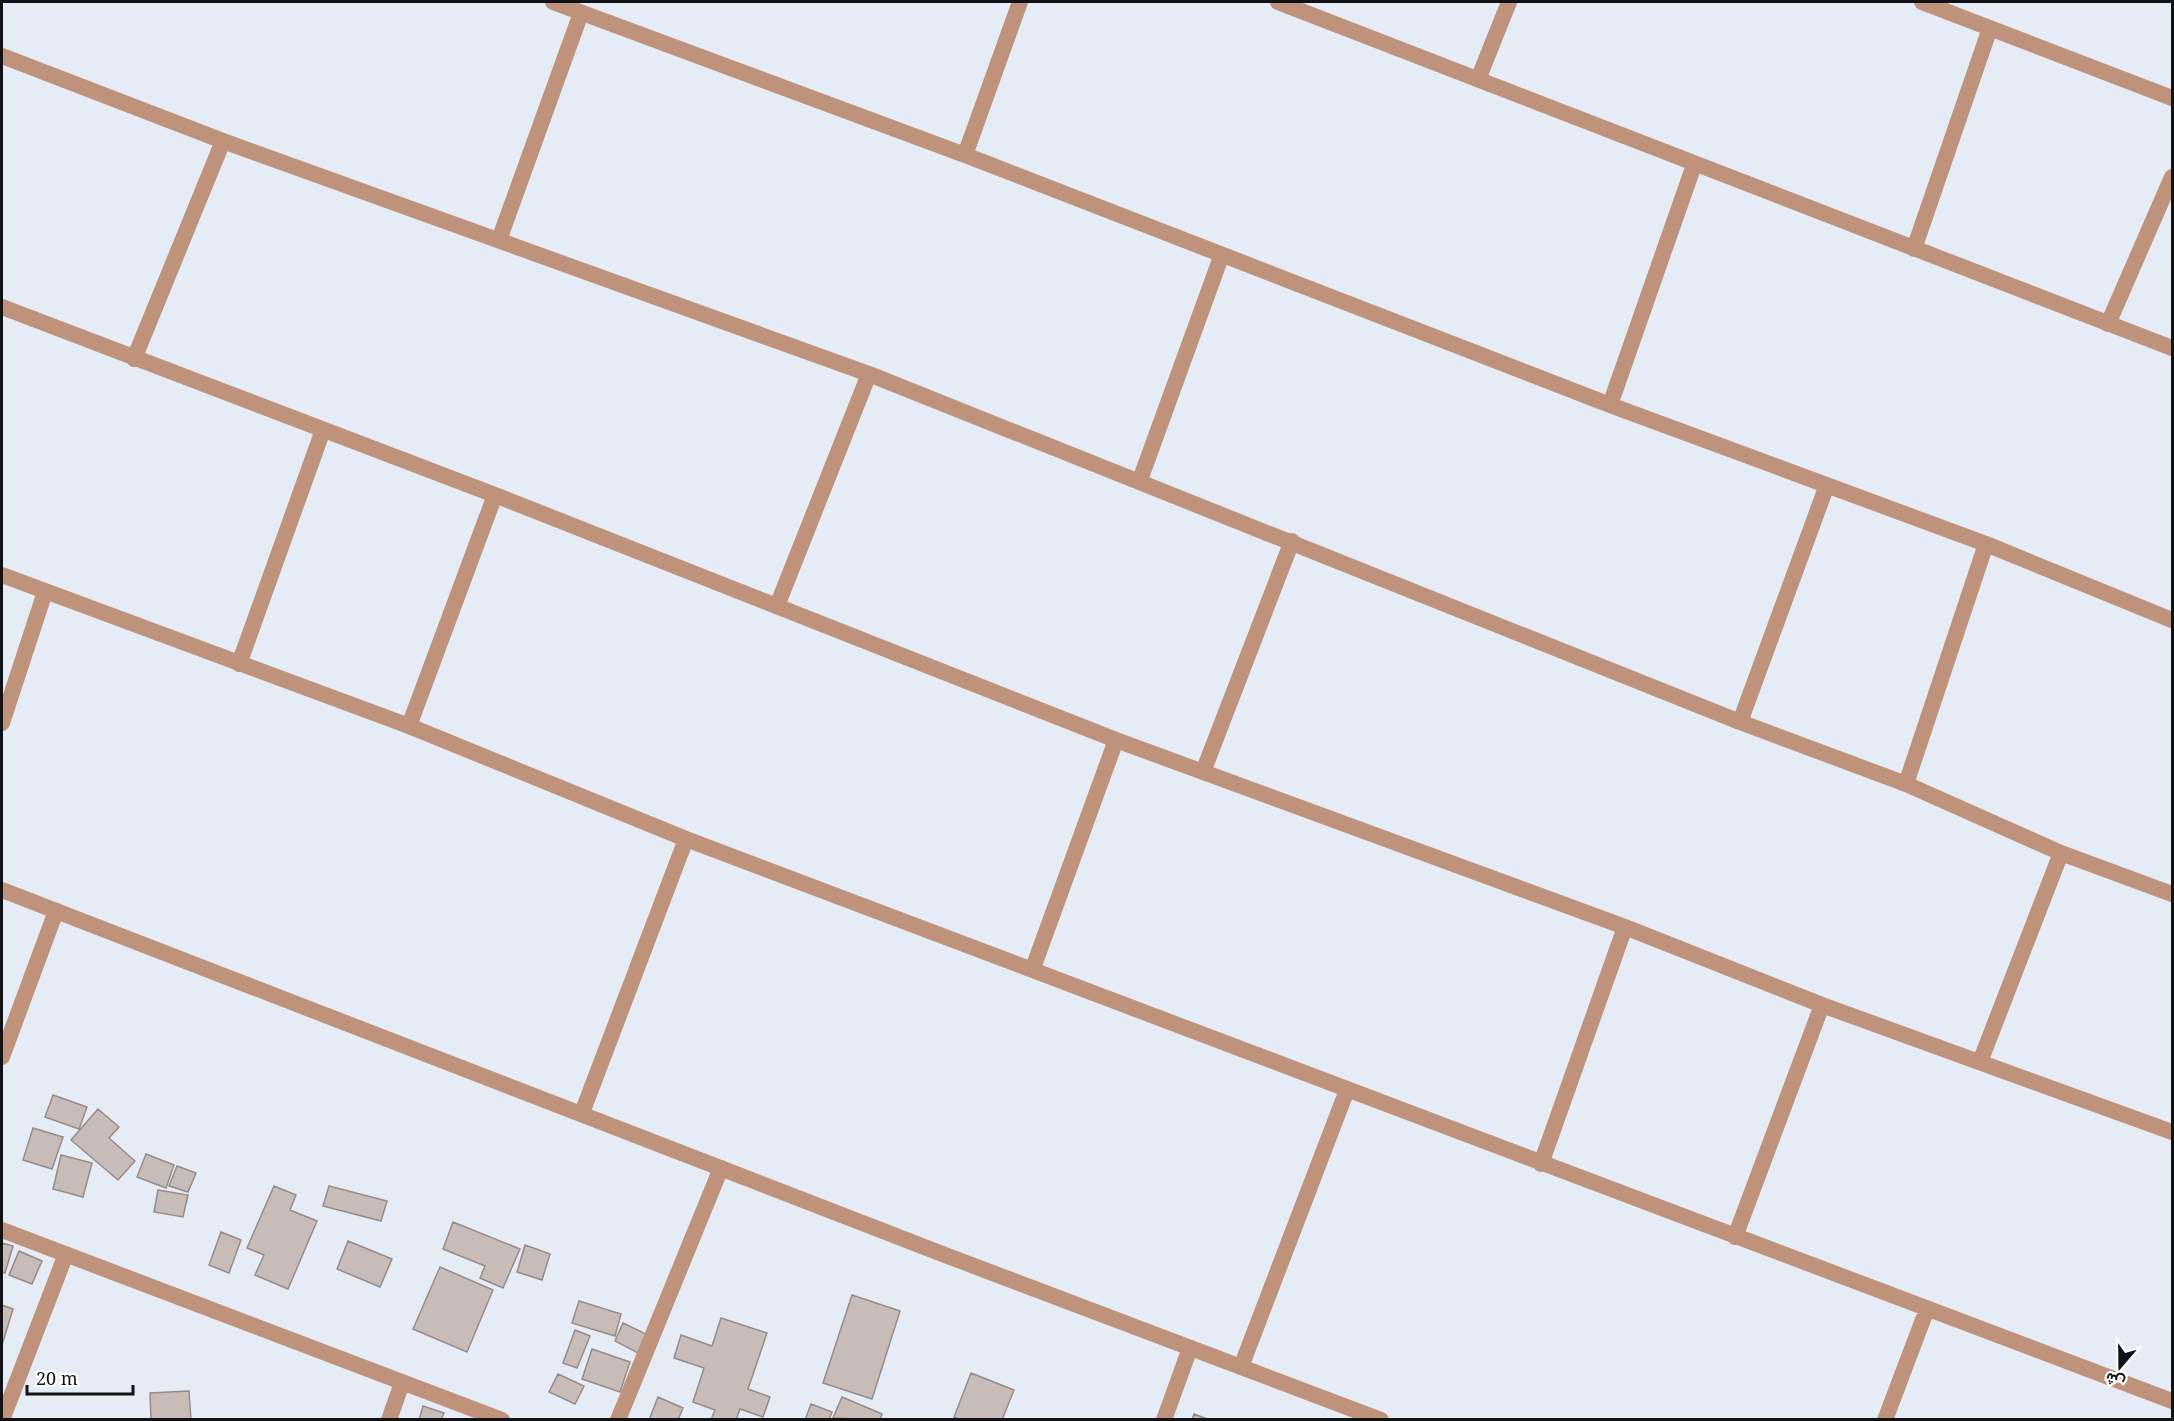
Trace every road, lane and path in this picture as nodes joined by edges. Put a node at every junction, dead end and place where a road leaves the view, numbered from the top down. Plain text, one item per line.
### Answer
1 (554, 2) edge
2 (1020, 2) edge
3 (1278, 2) edge
4 (1509, 2) edge
5 (1922, 2) edge
6 (1303, 6) edge
7 (581, 13) junction
8 (1990, 28) junction
9 (2, 56) edge
10 (1479, 77) junction
11 (2172, 98) edge
12 (222, 141) junction
13 (965, 155) junction
14 (1694, 165) junction
15 (2172, 177) edge
16 (499, 240) junction
17 (1914, 249) junction
18 (1221, 256) junction
19 (2, 307) edge
20 (2108, 324) junction
21 (2172, 348) edge
22 (135, 359) junction
23 (869, 374) junction
24 (1610, 405) junction
25 (323, 430) junction
26 (1140, 480) junction
27 (1827, 485) junction
28 (495, 495) junction
29 (1292, 541) junction
30 (1986, 544) junction
31 (2, 575) edge
32 (45, 592) junction
33 (777, 606) junction
34 (2172, 620) edge
35 (239, 664) junction
36 (1740, 722) junction
37 (2, 723) edge
38 (409, 726) junction
39 (1116, 740) junction
40 (1203, 772) junction
41 (1906, 784) junction
42 (686, 839) junction
43 (2061, 853) junction
44 (2, 890) edge
45 (2172, 894) edge
46 (56, 911) junction
47 (1625, 927) junction
48 (1033, 968) junction
49 (1822, 1005) junction
50 (2, 1057) edge
51 (1980, 1062) junction
52 (1347, 1090) junction
53 (582, 1113) junction
54 (2172, 1131) edge
55 (1541, 1164) junction
56 (721, 1168) junction
57 (2, 1230) edge
58 (1735, 1238) junction
59 (66, 1254) junction
60 (1927, 1309) junction
61 (1191, 1348) junction
62 (1241, 1367) junction
63 (402, 1383) junction
64 (2172, 1401) edge
65 (2, 1419) edge
66 (389, 1419) edge
67 (502, 1419) edge
68 (618, 1419) edge
69 (1164, 1419) edge
70 (1381, 1419) edge
71 (1885, 1419) edge

1 - 7 street
2 - 13 street
3 - 6 street
4 - 10 street
5 - 8 street
6 - 10 street
7 - 13 street
7 - 16 street
8 - 11 street
8 - 17 street
9 - 12 street
10 - 14 street
12 - 16 street
12 - 22 street
13 - 18 street
14 - 17 street
14 - 24 street
15 - 20 street
16 - 23 street
17 - 20 street
18 - 24 street
18 - 26 street
19 - 22 street
20 - 21 street
22 - 25 street
23 - 26 street
23 - 33 street
24 - 27 street
25 - 28 street
25 - 35 street
26 - 29 street
27 - 30 street
27 - 36 street
28 - 33 street
28 - 38 street
29 - 36 street
29 - 40 street
30 - 34 street
30 - 41 street
31 - 32 street
32 - 35 street
32 - 37 street
33 - 39 street
35 - 38 street
36 - 41 street
38 - 42 street
39 - 40 street
39 - 48 street
40 - 47 street
41 - 43 street
42 - 48 street
42 - 53 street
43 - 45 street
43 - 51 street
44 - 46 street
46 - 50 street
46 - 53 street
47 - 49 street
47 - 55 street
48 - 52 street
49 - 51 street
49 - 58 street
51 - 54 street
52 - 55 street
52 - 62 street
53 - 56 street
55 - 58 street
56 - 61 street
56 - 68 street
57 - 59 street
58 - 60 street
59 - 63 street
59 - 65 street
60 - 64 street
60 - 71 street
61 - 62 street
61 - 69 street
62 - 70 street
63 - 66 street
63 - 67 street

